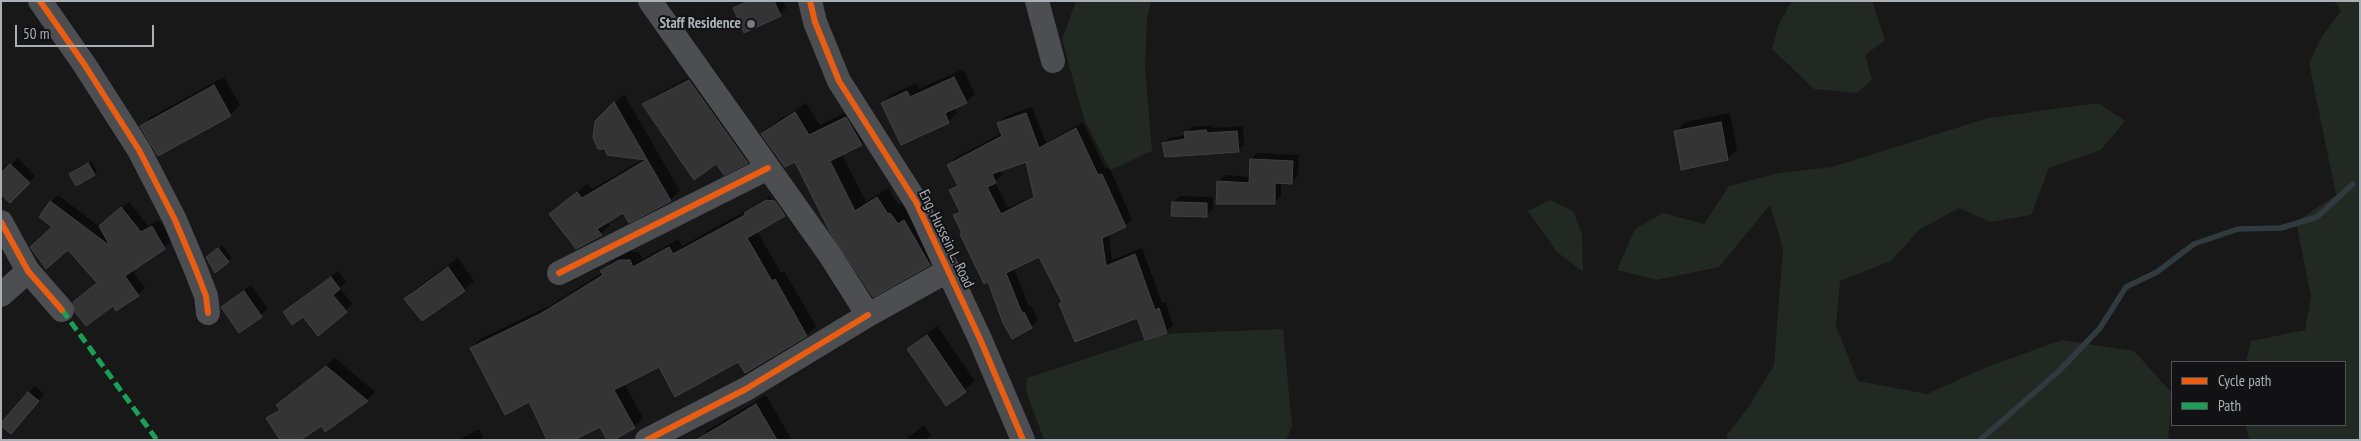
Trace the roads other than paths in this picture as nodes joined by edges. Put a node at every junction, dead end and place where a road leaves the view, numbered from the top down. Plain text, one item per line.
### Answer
1 (40, 1) edge
2 (650, 1) edge
3 (810, 1) edge
4 (1037, 1) edge
5 (1053, 61) dead end
6 (768, 168) junction
7 (1, 222) edge
8 (949, 270) junction
9 (28, 271) junction
10 (559, 273) dead end
11 (1, 295) edge
12 (62, 310) dead end
13 (208, 313) dead end
14 (868, 315) junction
15 (647, 440) edge
16 (1023, 440) edge

1 - 13 street
2 - 6 street
3 - 8 street, Eng. Hussein L. Road
4 - 5 street
6 - 10 street
6 - 14 street
7 - 9 street
8 - 14 street
8 - 16 street, Eng. Hussein L. Road
9 - 11 street
9 - 12 street
14 - 15 street

